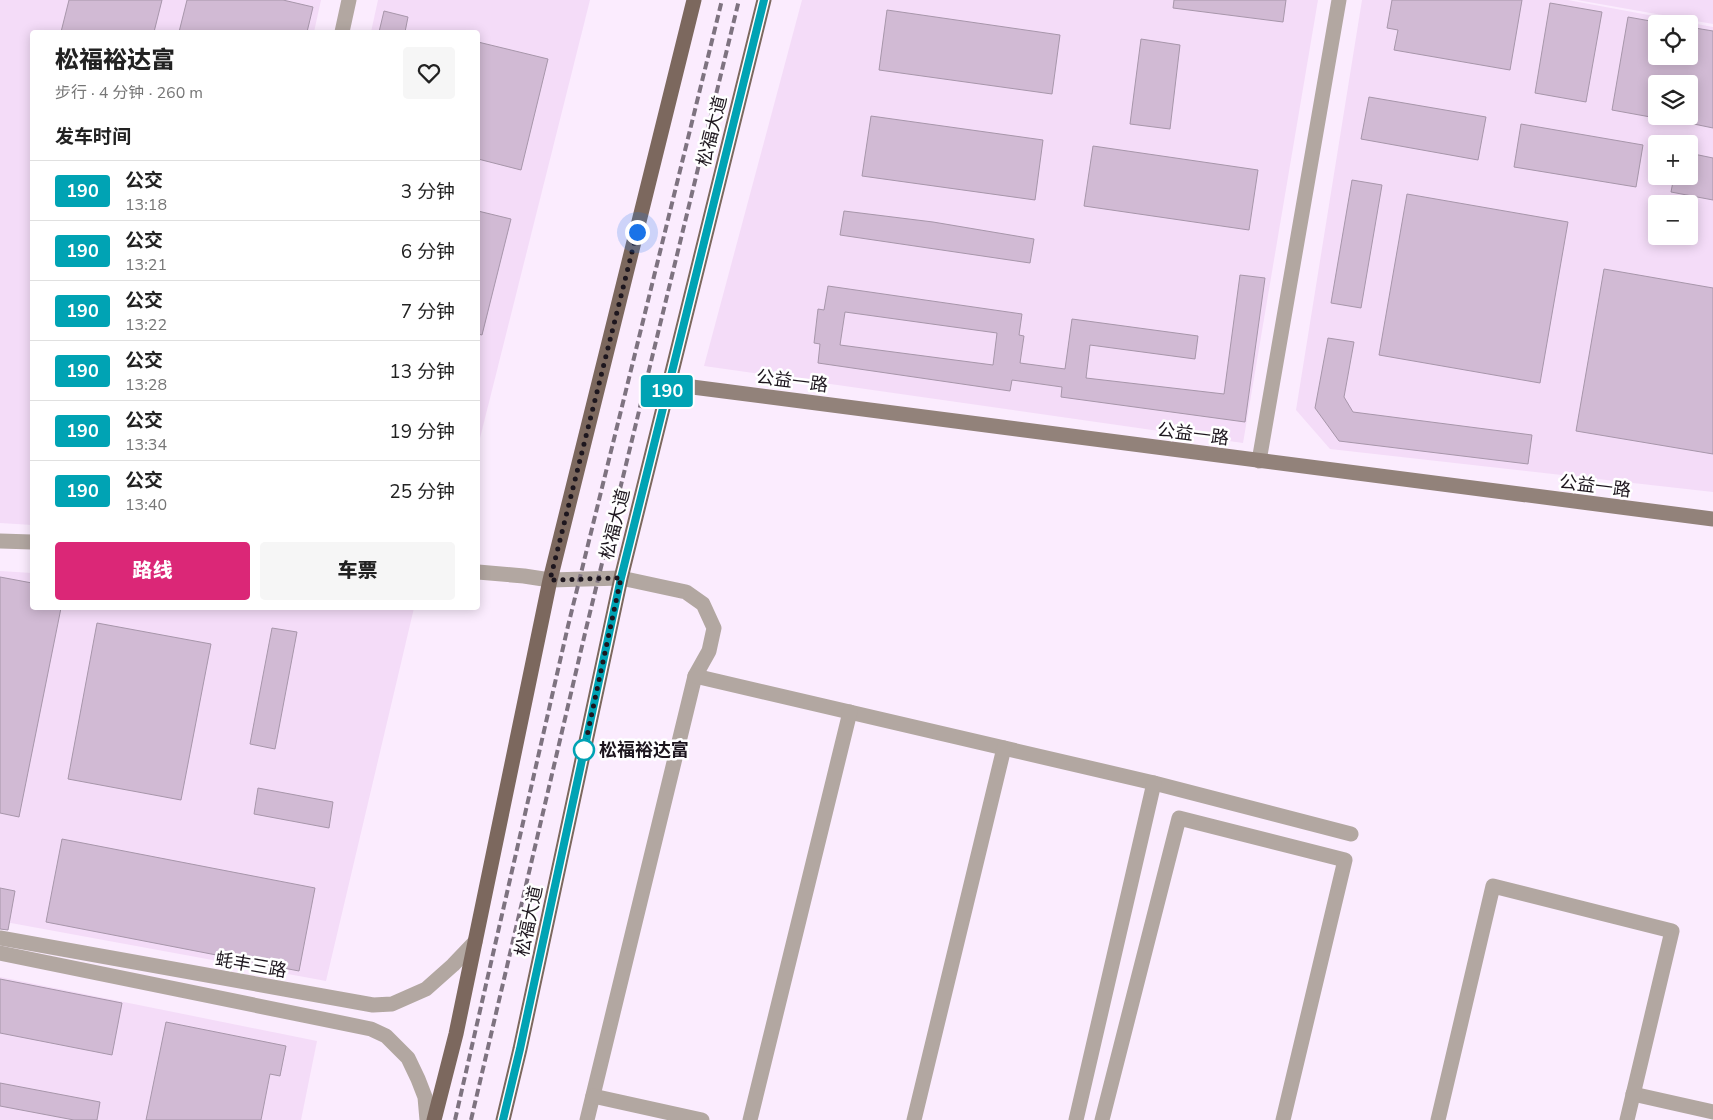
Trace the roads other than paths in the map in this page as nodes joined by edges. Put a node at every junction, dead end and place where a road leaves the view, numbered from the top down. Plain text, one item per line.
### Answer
1 (349, 0) edge
2 (694, 0) edge
3 (764, 0) edge
4 (1339, 0) edge
5 (342, 30) edge
6 (669, 384) junction
7 (1259, 461) junction
8 (1713, 519) edge
9 (0, 540) edge
10 (30, 542) edge
11 (480, 572) edge
12 (621, 578) junction
13 (550, 580) junction
14 (695, 676) junction
15 (850, 712) junction
16 (1004, 748) junction
17 (1154, 783) junction
18 (1351, 834) dead end
19 (0, 938) edge
20 (475, 942) junction
21 (0, 953) edge
22 (1633, 1094) junction
23 (593, 1096) junction
24 (1713, 1112) edge
25 (427, 1120) edge
26 (434, 1120) edge
27 (503, 1120) edge
28 (587, 1120) edge
29 (702, 1120) edge
30 (750, 1120) edge
31 (914, 1120) edge
32 (1076, 1120) edge
33 (1102, 1120) edge
34 (1283, 1120) edge
35 (1438, 1120) edge
36 (1627, 1120) edge

1 - 5 street
2 - 13 main road
3 - 6 main road, 松福大道
4 - 7 street
6 - 7 street, 公益一路
6 - 12 main road, 松福大道
7 - 8 street, 公益一路
9 - 10 street
11 - 13 street
12 - 13 street
12 - 14 street
12 - 27 main road, 松福大道
13 - 20 main road
14 - 15 street
14 - 23 street
15 - 16 street
15 - 30 street
16 - 17 street
16 - 31 street
17 - 18 street
17 - 32 street
19 - 20 street, 蚝丰三路
20 - 26 main road
21 - 25 street
22 - 24 street
22 - 35 street
22 - 36 street
23 - 28 street
23 - 29 street
33 - 34 street

